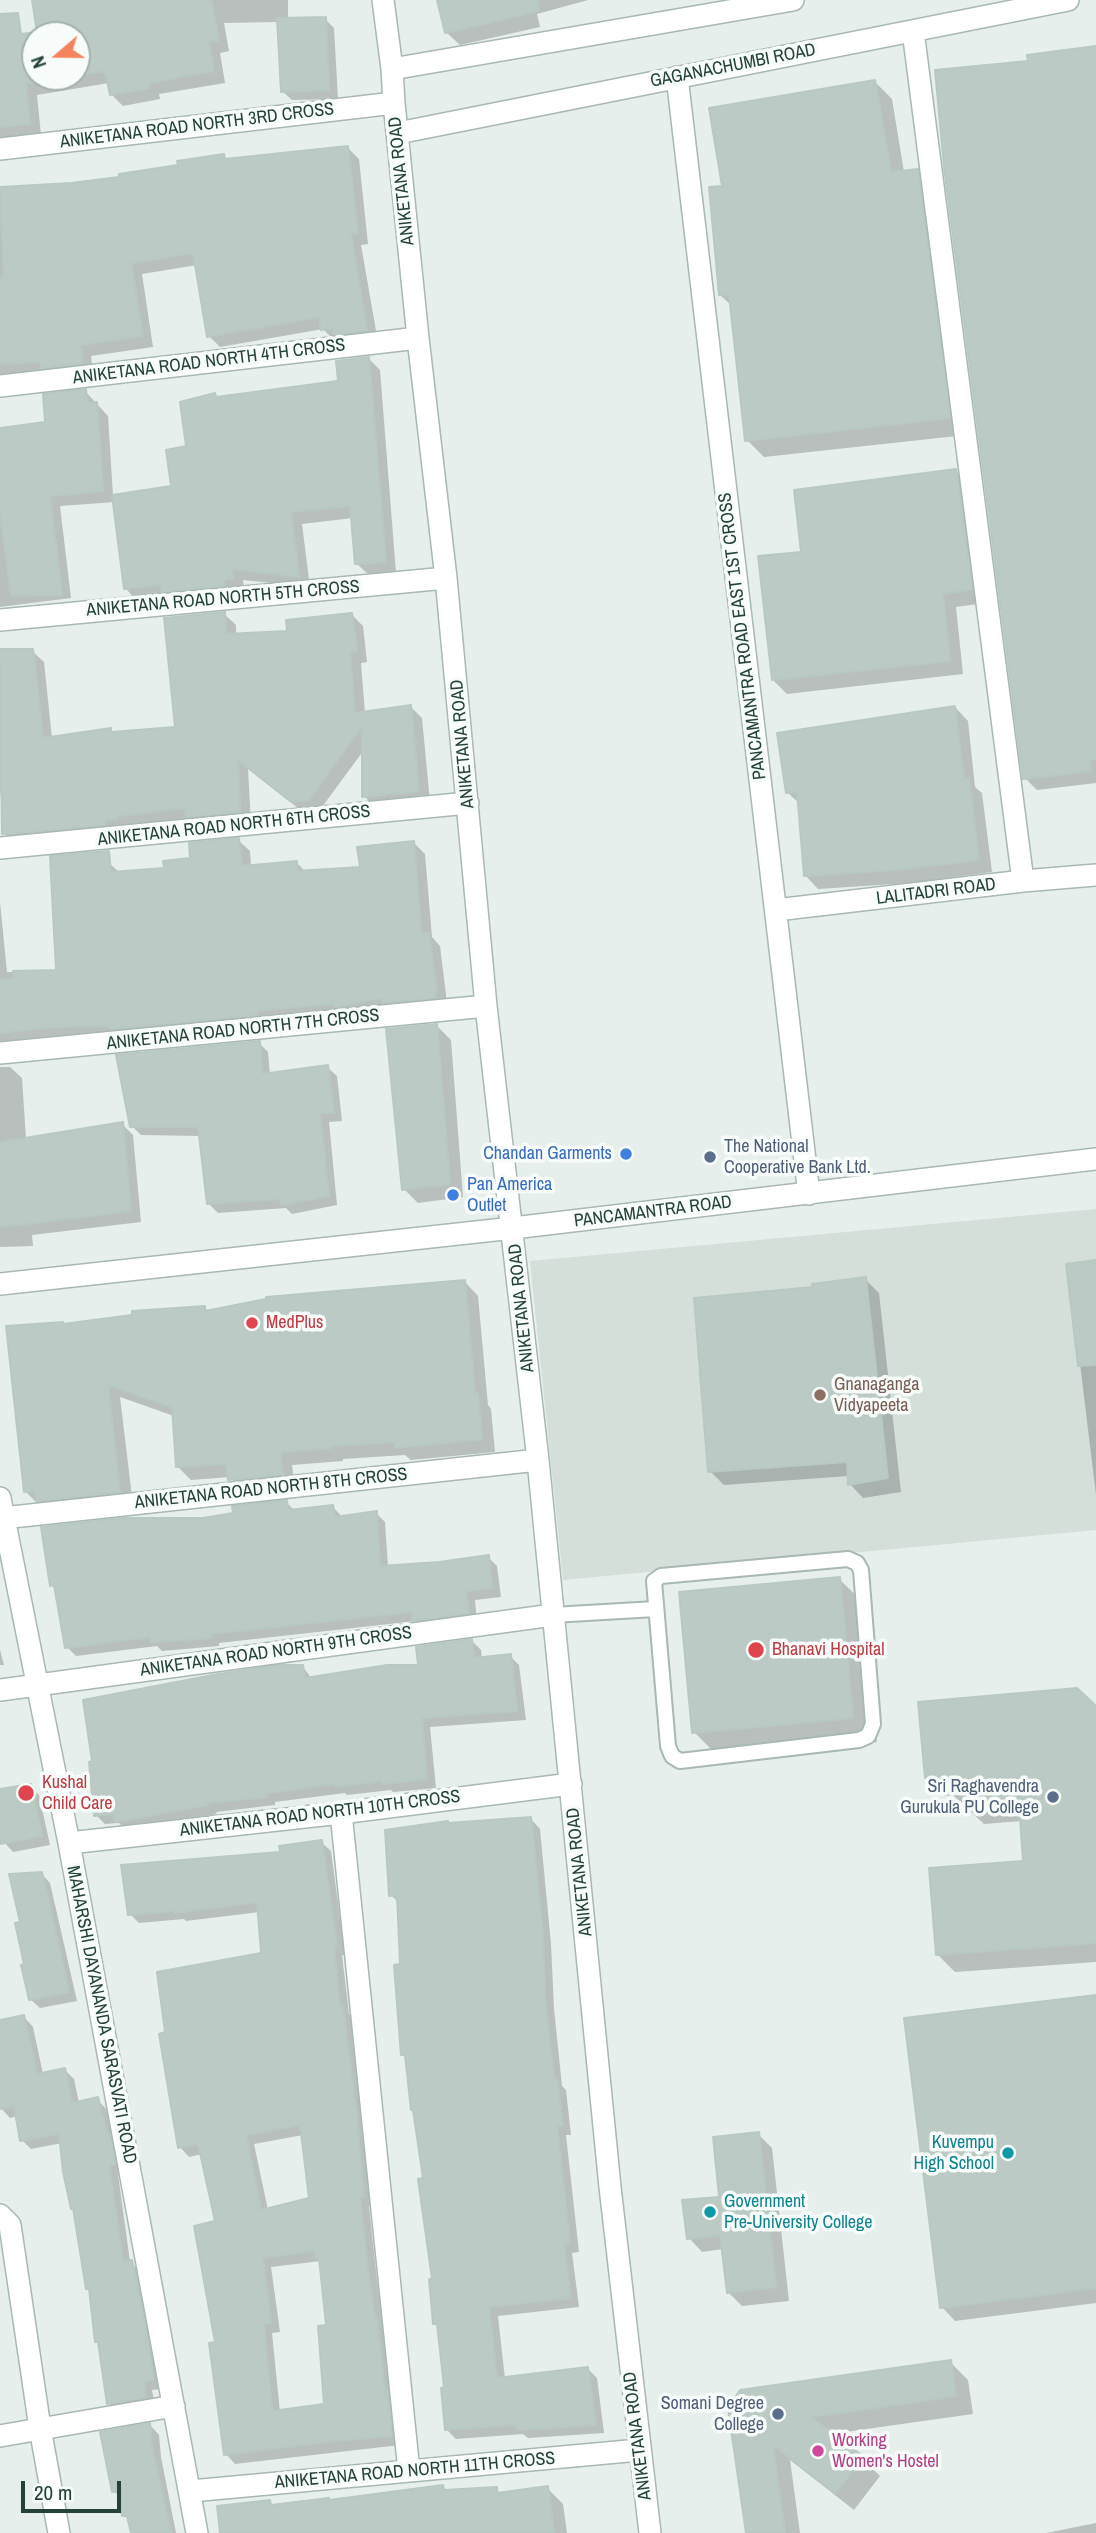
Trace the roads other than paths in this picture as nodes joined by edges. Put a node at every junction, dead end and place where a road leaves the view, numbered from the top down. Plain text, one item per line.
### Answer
1 (383, 0) edge
2 (793, 0) edge
3 (1068, 0) edge
4 (913, 31) junction
5 (392, 69) junction
6 (677, 78) junction
7 (394, 103) junction
8 (398, 132) junction
9 (0, 149) edge
10 (418, 338) junction
11 (0, 386) edge
12 (446, 578) junction
13 (0, 620) edge
14 (468, 803) junction
15 (0, 848) edge
16 (1096, 875) edge
17 (1023, 881) junction
18 (776, 910) junction
19 (486, 1006) junction
20 (0, 1053) edge
21 (1096, 1159) edge
22 (808, 1194) junction
23 (513, 1228) junction
24 (0, 1284) edge
25 (538, 1460) junction
26 (2, 1508) edge
27 (654, 1609) junction
28 (553, 1615) junction
29 (36, 1684) junction
30 (0, 1690) edge
31 (571, 1784) junction
32 (341, 1813) junction
33 (69, 1843) junction
34 (0, 2215) edge
35 (174, 2406) junction
36 (40, 2428) junction
37 (0, 2436) edge
38 (639, 2450) junction
39 (409, 2471) junction
40 (191, 2491) junction
41 (60, 2533) edge
42 (197, 2533) edge
43 (650, 2533) edge

1 - 5 street, ANIKETANA ROAD
2 - 5 street
3 - 4 street, GAGANACHUMBI ROAD
4 - 6 street, GAGANACHUMBI ROAD
4 - 17 street
5 - 7 street, ANIKETANA ROAD
6 - 8 street, GAGANACHUMBI ROAD
6 - 18 street, PANCAMANTRA ROAD EAST 1ST CROSS
7 - 8 street, ANIKETANA ROAD
7 - 9 street, ANIKETANA ROAD NORTH 3RD CROSS
8 - 10 street, ANIKETANA ROAD
10 - 11 street, ANIKETANA ROAD NORTH 4TH CROSS
10 - 12 street, ANIKETANA ROAD
12 - 13 street, ANIKETANA ROAD NORTH 5TH CROSS
12 - 14 street, ANIKETANA ROAD
14 - 15 street, ANIKETANA ROAD NORTH 6TH CROSS
14 - 19 street, ANIKETANA ROAD
16 - 17 street, LALITADRI ROAD
17 - 18 street, LALITADRI ROAD
18 - 22 street, PANCAMANTRA ROAD EAST 1ST CROSS
19 - 20 street, ANIKETANA ROAD NORTH 7TH CROSS
19 - 23 street, ANIKETANA ROAD
21 - 22 street, PANCAMANTRA ROAD
22 - 23 street, PANCAMANTRA ROAD
23 - 24 street, PANCAMANTRA ROAD
23 - 25 street, ANIKETANA ROAD
25 - 26 street, ANIKETANA ROAD NORTH 8TH CROSS
25 - 28 street, ANIKETANA ROAD
26 - 29 street, MAHARSHI DAYANANDA SARASVATI ROAD
27 - 27 lane
27 - 28 lane
28 - 29 street, ANIKETANA ROAD NORTH 9TH CROSS
28 - 31 street, ANIKETANA ROAD
29 - 30 street, ANIKETANA ROAD NORTH 9TH CROSS
29 - 33 street, MAHARSHI DAYANANDA SARASVATI ROAD
31 - 32 street, ANIKETANA ROAD NORTH 10TH CROSS
31 - 38 street, ANIKETANA ROAD
32 - 33 street, ANIKETANA ROAD NORTH 10TH CROSS
32 - 39 street
33 - 35 street, MAHARSHI DAYANANDA SARASVATI ROAD
34 - 36 street
35 - 36 street
35 - 40 street, MAHARSHI DAYANANDA SARASVATI ROAD
36 - 37 street
36 - 41 street
38 - 39 street, ANIKETANA ROAD NORTH 11TH CROSS
38 - 43 street, ANIKETANA ROAD
39 - 40 street, ANIKETANA ROAD NORTH 11TH CROSS
40 - 42 street, MAHARSHI DAYANANDA SARASVATI ROAD

